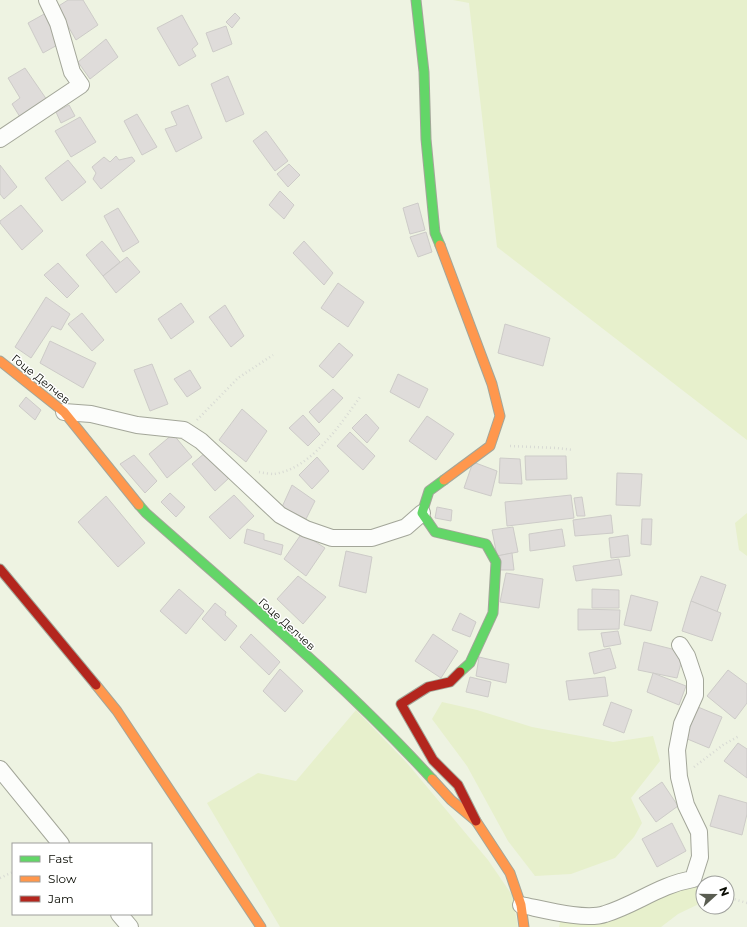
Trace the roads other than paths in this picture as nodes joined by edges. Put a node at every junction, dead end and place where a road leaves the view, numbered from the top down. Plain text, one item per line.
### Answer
1 (47, 0) edge
2 (416, 0) edge
3 (0, 139) edge
4 (0, 361) edge
5 (64, 412) junction
6 (422, 513) junction
7 (0, 569) edge
8 (680, 645) dead end
9 (0, 769) edge
10 (476, 821) junction
11 (60, 843) edge
12 (521, 905) junction
13 (120, 915) edge
14 (130, 927) edge
15 (261, 927) edge
16 (524, 927) edge

1 - 3 street
2 - 6 street
4 - 5 street, Гоце Делчев
5 - 6 street
5 - 10 street, Гоце Делчев
6 - 10 street
7 - 15 street
8 - 12 street
9 - 11 street
10 - 12 street, Гоце Делчев
12 - 16 street, Гоце Делчев
13 - 14 street

